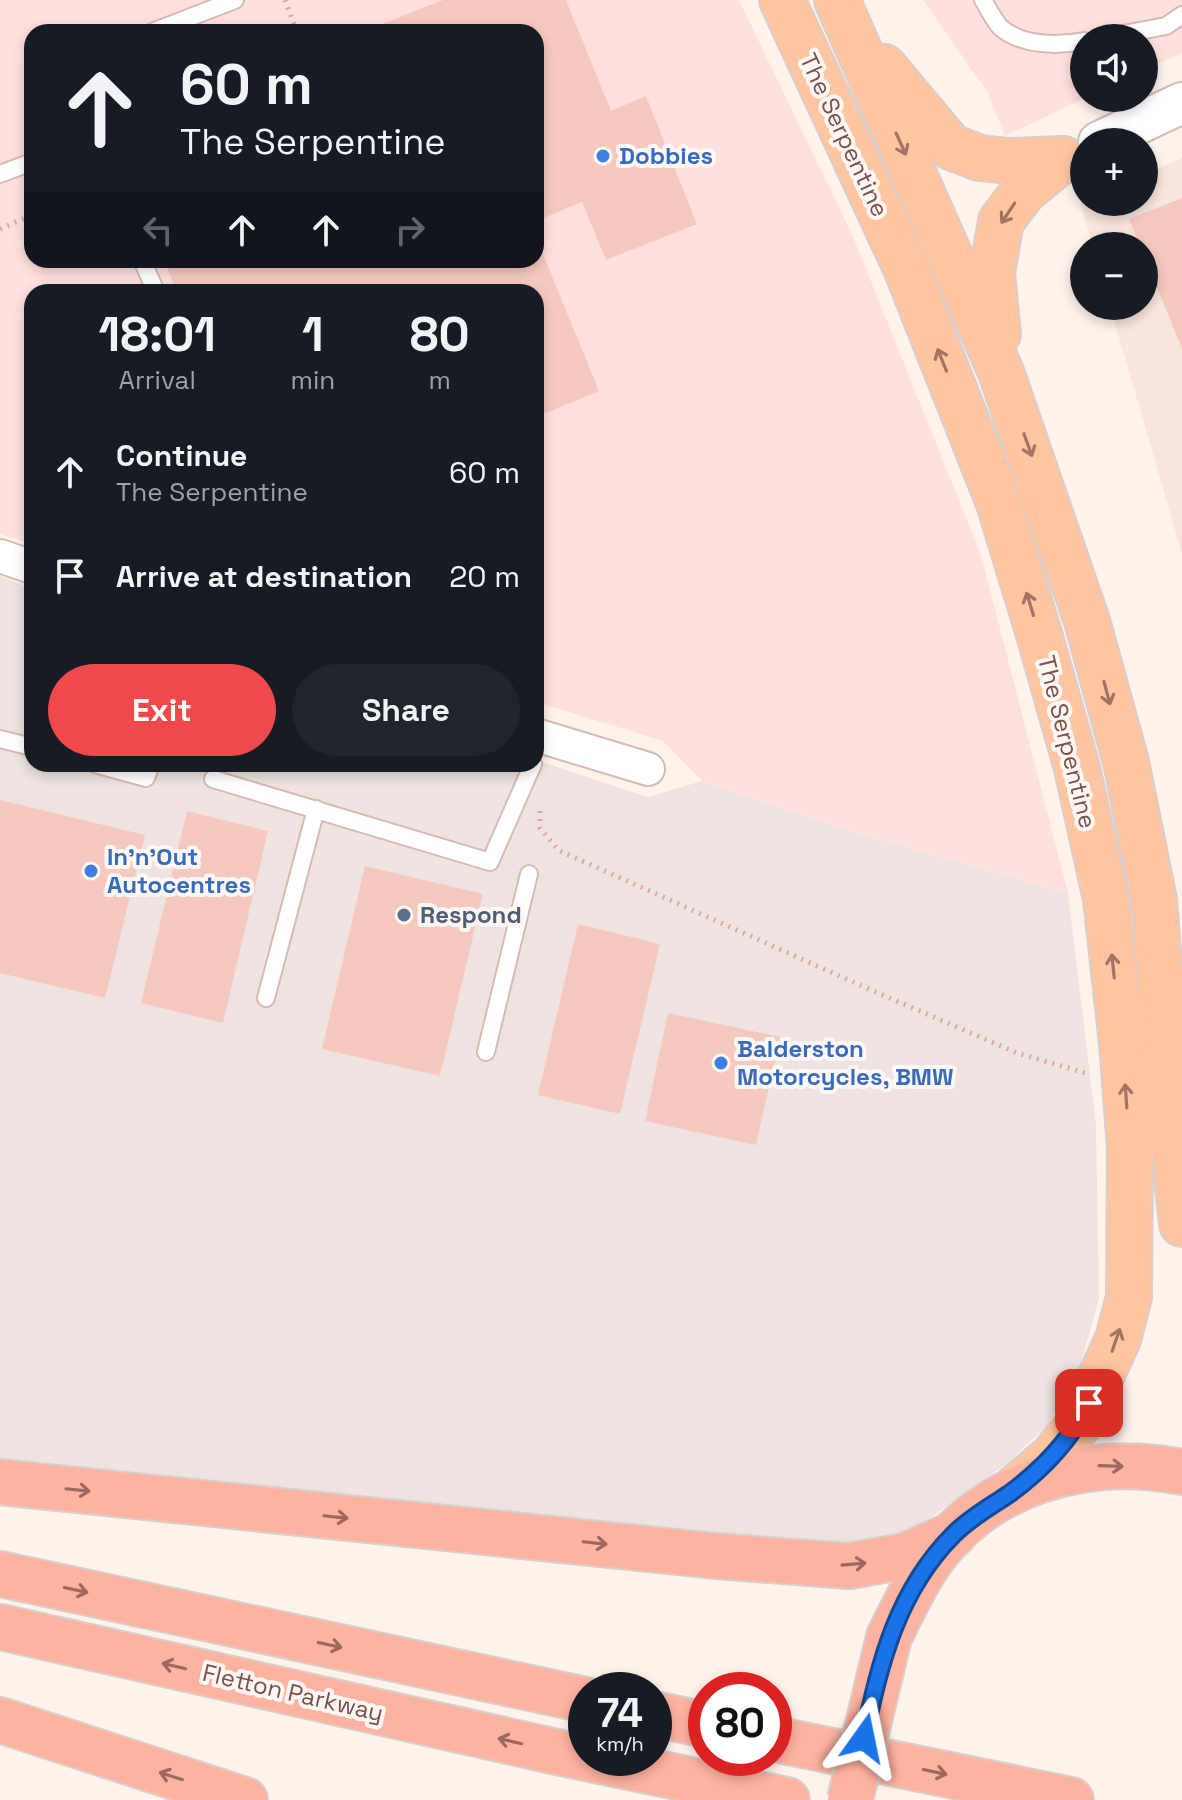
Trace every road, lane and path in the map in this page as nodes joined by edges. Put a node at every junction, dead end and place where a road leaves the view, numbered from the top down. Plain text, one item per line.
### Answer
1 (235, 0) edge
2 (285, 0) edge
3 (782, 0) edge
4 (983, 0) edge
5 (842, 11) edge
6 (1182, 15) edge
7 (173, 24) edge
8 (293, 24) edge
9 (1158, 28) edge
10 (1070, 44) edge
11 (1182, 103) edge
12 (1129, 128) edge
13 (1070, 152) edge
14 (1070, 158) edge
15 (24, 165) edge
16 (0, 174) edge
17 (24, 218) edge
18 (0, 229) edge
19 (1001, 372) junction
20 (0, 556) edge
21 (24, 564) edge
22 (0, 739) edge
23 (24, 745) edge
24 (544, 751) edge
25 (648, 769) dead end
26 (124, 772) edge
27 (148, 772) edge
28 (526, 772) edge
29 (538, 772) edge
30 (213, 779) dead end
31 (316, 809) junction
32 (529, 874) dead end
33 (266, 998) dead end
34 (486, 1052) dead end
35 (1092, 1075) dead end
36 (1182, 1224) edge
37 (1182, 1472) edge
38 (0, 1482) edge
39 (1010, 1493) junction
40 (954, 1534) junction
41 (0, 1574) edge
42 (0, 1627) edge
43 (568, 1696) edge
44 (0, 1720) edge
45 (792, 1743) edge
46 (245, 1800) edge
47 (787, 1800) edge
48 (850, 1800) edge
49 (1071, 1800) edge

1 - 7 lane
2 - 8 path
39 -> 3 main road, The Serpentine, bridge
4 - 10 lane
5 - 13 main road
5 -> 19 main road, The Serpentine
6 - 9 lane
11 - 12 street
14 -> 19 main road
15 - 16 lane
17 - 18 path
19 -> 36 main road, The Serpentine, bridge
20 - 21 street
22 - 23 lane
24 - 25 street
26 - 27 lane
28 - 31 lane
29 - 35 path
30 - 31 lane
31 - 33 lane
32 - 34 lane
39 -> 37 highway
38 -> 40 highway
39 - 40 highway
40 - 48 highway, bridge
41 -> 43 highway
47 -> 42 highway, Fletton Parkway
46 -> 44 highway
45 -> 49 highway

